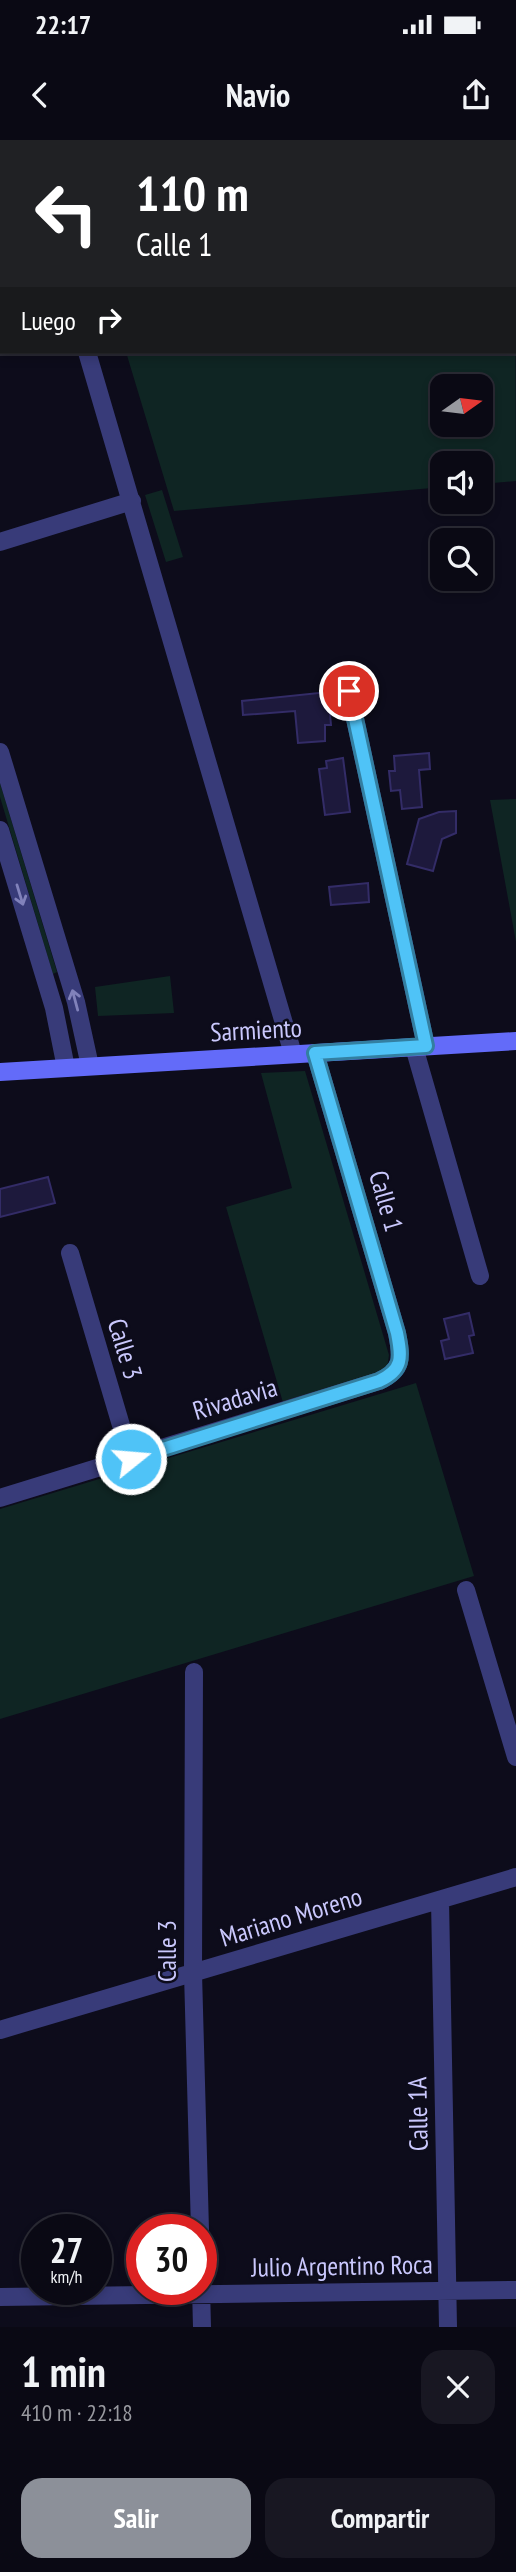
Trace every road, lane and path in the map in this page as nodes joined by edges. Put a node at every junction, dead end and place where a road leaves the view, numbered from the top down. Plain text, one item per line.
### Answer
1 (88, 354) edge
2 (132, 502) junction
3 (0, 542) edge
4 (349, 691) dead end
5 (0, 752) edge
6 (0, 830) edge
7 (516, 1041) edge
8 (420, 1046) junction
9 (315, 1053) junction
10 (293, 1054) junction
11 (90, 1066) junction
12 (66, 1068) junction
13 (0, 1072) edge
14 (70, 1253) dead end
15 (480, 1276) dead end
16 (400, 1365) joint
17 (131, 1459) junction
18 (0, 1498) edge
19 (466, 1590) dead end
20 (194, 1672) dead end
21 (516, 1757) edge
22 (516, 1877) edge
23 (440, 1900) junction
24 (193, 1973) junction
25 (0, 2030) edge
26 (200, 2214) edge
27 (516, 2290) edge
28 (217, 2291) edge
29 (447, 2291) junction
30 (126, 2293) edge
31 (0, 2297) edge
32 (201, 2305) edge
33 (202, 2327) edge
34 (448, 2327) edge

1 - 2 street
2 - 3 street
2 - 10 street
4 - 8 street
11 -> 5 street
6 -> 12 street
7 - 8 street, Sarmiento
8 - 9 street, Sarmiento
8 - 15 street
9 - 10 street, Sarmiento
9 - 16 street, Calle 1
10 - 11 street, Sarmiento
11 - 12 street, Sarmiento
12 - 13 street, Sarmiento
14 - 17 street, Calle 3
16 - 17 street, Rivadavia
17 - 18 street, Rivadavia
19 - 21 street
20 - 24 street, Calle 3
22 - 23 street, Mariano Moreno
23 - 24 street, Mariano Moreno
23 - 29 street, Calle 1A
24 - 25 street, Mariano Moreno
24 - 26 street, Calle 3
27 - 29 street, Julio Argentino Roca
28 - 29 street, Julio Argentino Roca
29 - 34 street, Calle 1A
30 - 31 street, Julio Argentino Roca
32 - 33 street

